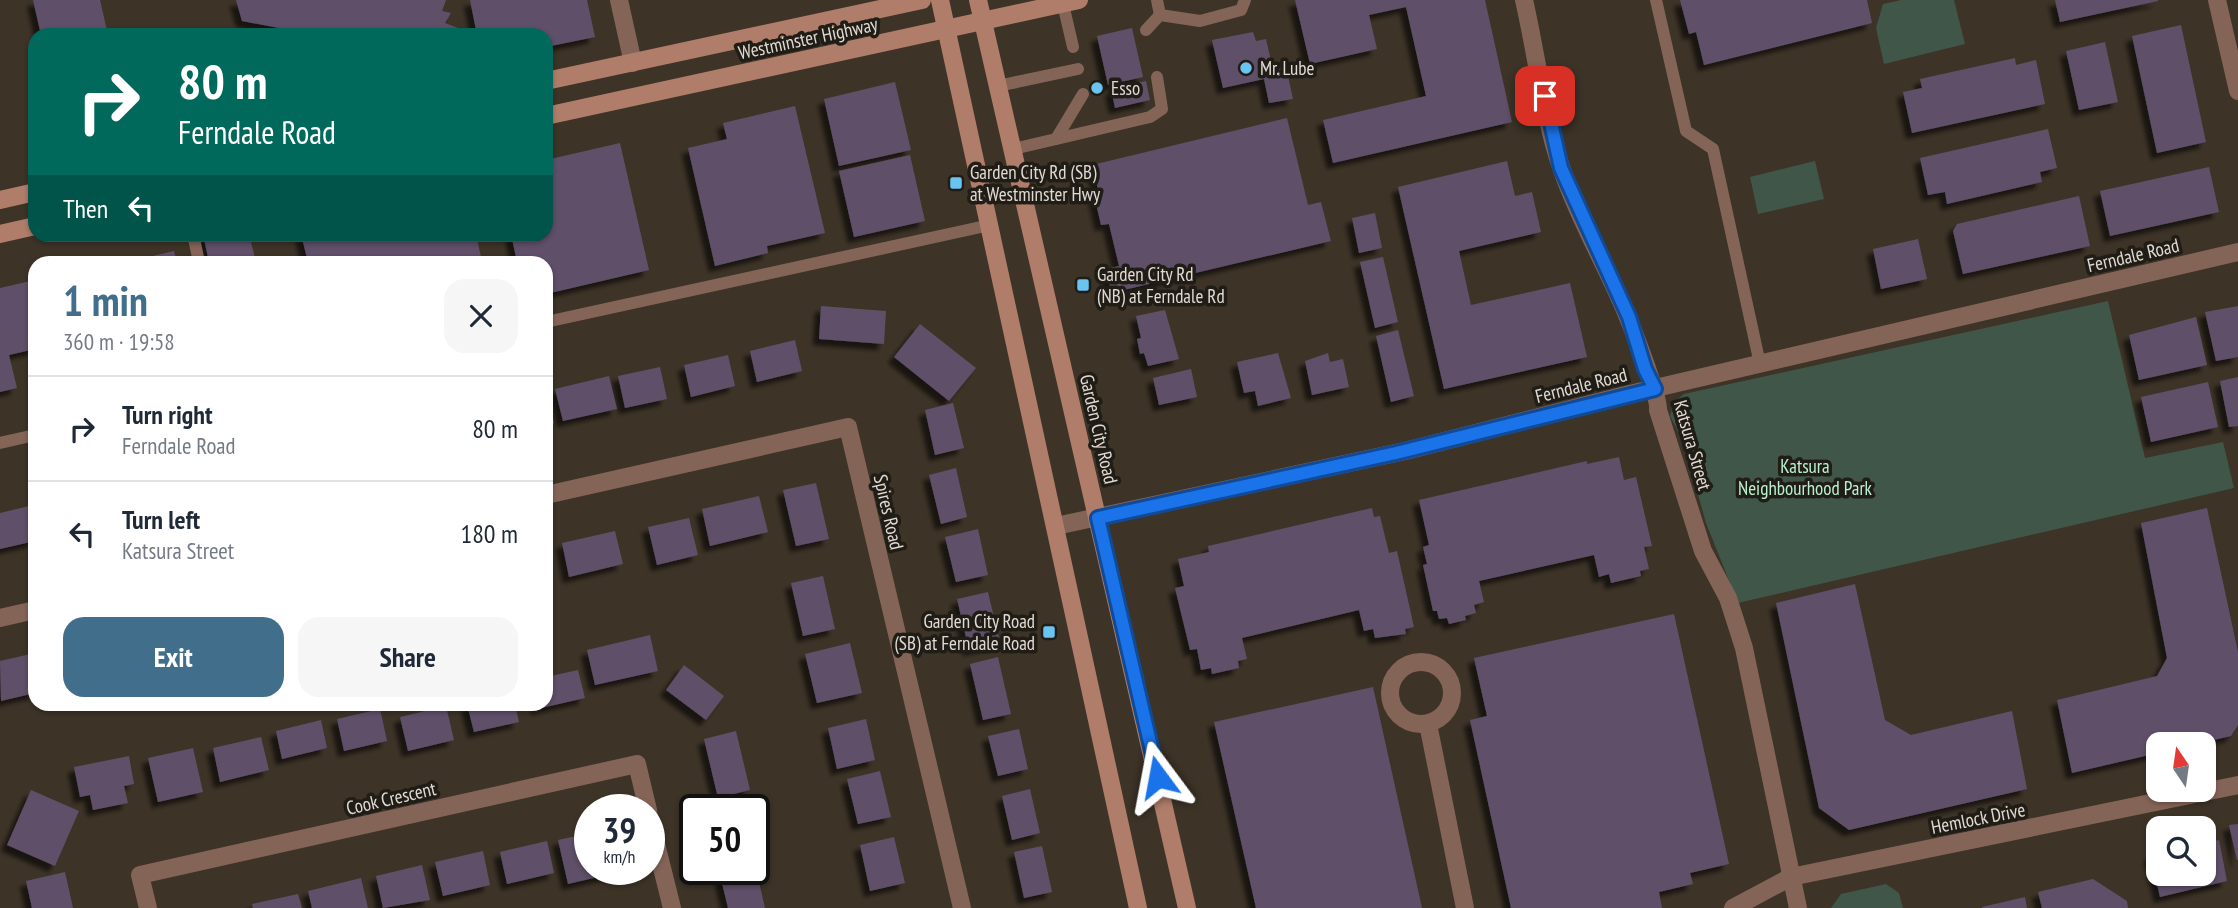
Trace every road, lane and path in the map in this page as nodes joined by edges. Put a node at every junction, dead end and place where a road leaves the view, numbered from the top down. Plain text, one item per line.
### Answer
1 (619, 0) edge
2 (922, 0) edge
3 (940, 0) edge
4 (978, 0) edge
5 (1157, 0) edge
6 (1244, 0) edge
7 (1524, 0) edge
8 (1656, 0) edge
9 (2217, 0) edge
10 (1071, 2) edge
11 (1160, 15) junction
12 (984, 22) junction
13 (947, 30) junction
14 (1146, 30) dead end
15 (1073, 47) dead end
16 (633, 63) junction
17 (1078, 69) dead end
18 (1157, 77) dead end
19 (553, 80) edge
20 (998, 86) junction
21 (2238, 91) edge
22 (1083, 94) dead end
23 (553, 114) edge
24 (1056, 139) junction
25 (1013, 149) junction
26 (28, 194) edge
27 (0, 200) edge
28 (990, 225) junction
29 (28, 228) edge
30 (0, 234) edge
31 (2238, 252) edge
32 (553, 320) edge
33 (1760, 364) junction
34 (1655, 389) junction
35 (28, 437) edge
36 (0, 443) edge
37 (553, 493) edge
38 (1098, 518) junction
39 (1056, 526) junction
40 (28, 612) edge
41 (0, 618) edge
42 (1428, 723) dead end
43 (2238, 785) edge
44 (644, 794) edge
45 (1791, 877) junction
46 (665, 883) edge
47 (148, 908) edge
48 (671, 908) edge
49 (962, 908) edge
50 (1138, 908) edge
51 (1187, 908) edge
52 (1465, 908) edge
53 (1732, 908) edge
54 (1798, 908) edge

1 - 16 street
2 - 16 main road, Westminster Highway
3 - 13 main road
4 - 12 main road, Garden City Road
5 - 11 lane
6 - 11 lane
7 - 34 street, Katsura Street
8 - 33 lane
9 - 21 street
10 - 12 main road, Westminster Highway
10 - 15 lane
11 - 14 lane
12 - 13 main road, Westminster Highway
12 - 20 main road, Garden City Road
13 - 23 main road, Westminster Highway
13 - 28 main road
16 - 19 main road, Westminster Highway
17 - 20 lane
18 - 24 lane
20 - 25 main road, Garden City Road
22 - 24 lane
24 - 25 lane
25 - 38 main road, Garden City Road
26 - 27 main road
28 - 32 lane
28 - 39 main road
29 - 30 main road
31 - 33 street, Ferndale Road
33 - 34 street, Ferndale Road
34 - 38 street, Ferndale Road
34 - 45 street, Katsura Street
35 - 36 lane
37 - 49 street, Spires Road
38 - 39 street, Ferndale Road
38 - 51 main road, Garden City Road
39 - 50 main road
40 - 41 street
42 - 52 street
43 - 45 street, Hemlock Drive
44 - 47 street, Cook Crescent
45 - 53 street, Hemlock Drive
45 - 54 street, Katsura Street
46 - 48 street

